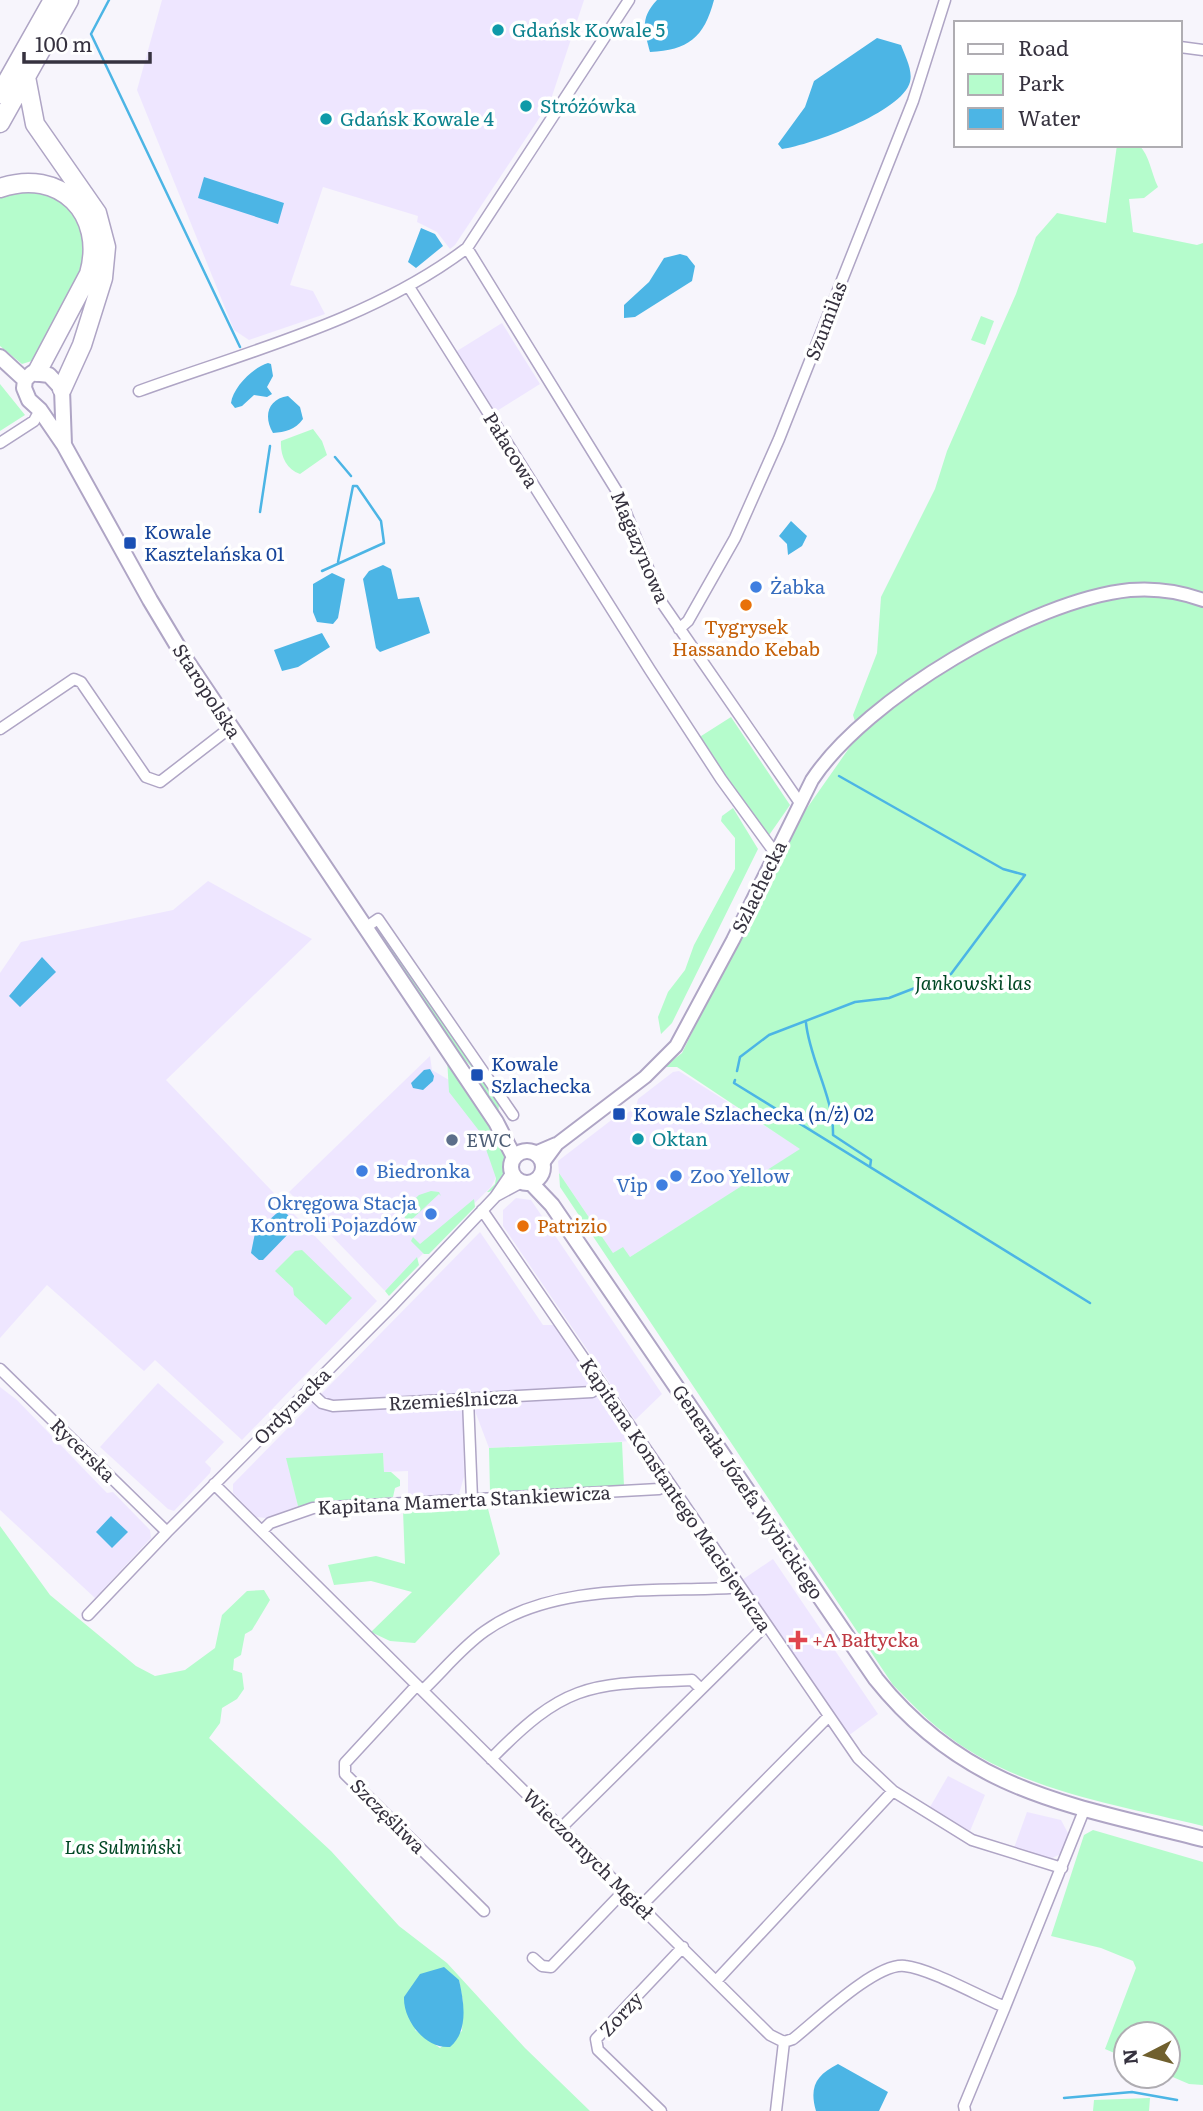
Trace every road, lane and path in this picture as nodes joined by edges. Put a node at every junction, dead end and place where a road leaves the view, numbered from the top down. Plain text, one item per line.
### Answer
1 (53, 0) edge
2 (69, 0) edge
3 (629, 0) edge
4 (945, 0) edge
5 (1182, 47) edge
6 (1203, 50) edge
7 (26, 78) junction
8 (0, 94) edge
9 (0, 123) edge
10 (0, 188) edge
11 (467, 248) junction
12 (409, 287) junction
13 (0, 357) edge
14 (31, 376) junction
15 (139, 391) dead end
16 (61, 395) junction
17 (40, 410) junction
18 (0, 443) edge
19 (64, 445) junction
20 (1203, 600) edge
21 (679, 629) junction
22 (231, 727) junction
23 (0, 729) edge
24 (800, 803) junction
25 (775, 853) junction
26 (365, 928) junction
27 (503, 1101) junction
28 (513, 1115) dead end
29 (496, 1122) junction
30 (528, 1167) junction
31 (482, 1210) junction
32 (0, 1369) edge
33 (602, 1385) junction
34 (308, 1390) junction
35 (468, 1399) junction
36 (669, 1483) junction
37 (214, 1484) junction
38 (472, 1499) junction
39 (262, 1531) junction
40 (167, 1532) junction
41 (737, 1583) junction
42 (88, 1615) dead end
43 (765, 1626) junction
44 (420, 1687) junction
45 (700, 1688) junction
46 (827, 1717) junction
47 (492, 1759) junction
48 (893, 1791) junction
49 (1085, 1808) junction
50 (562, 1828) junction
51 (1203, 1839) edge
52 (1062, 1868) junction
53 (624, 1891) junction
54 (641, 1906) junction
55 (484, 1911) dead end
56 (683, 1947) junction
57 (533, 1958) dead end
58 (717, 1980) junction
59 (1004, 2007) junction
60 (784, 2042) junction
61 (661, 2111) edge
62 (776, 2111) edge
63 (965, 2111) edge

1 - 8 highway
2 - 7 highway
3 - 11 street
4 - 21 street, Szumilas
5 - 6 street
7 - 9 highway
7 - 16 highway
10 - 14 highway
11 - 12 street
11 - 21 street, Magazynowa
12 - 15 street
12 - 25 street, Pałacowa
13 - 14 main road
14 - 16 main road
14 - 17 main road
16 - 17 main road
16 - 19 main road
17 - 18 street
17 - 19 main road, Staropolska
19 - 22 main road, Staropolska
20 - 24 street, Szlachecka
21 - 24 street, Magazynowa
22 - 23 street
22 - 26 main road, Staropolska
24 - 25 street, Szlachecka
25 - 30 street, Szlachecka
26 - 27 street
26 - 29 main road, Staropolska
27 - 28 street
27 - 29 street
29 - 30 main road, Staropolska
30 - 31 street, Ordynacka
30 - 49 main road, Generała Józefa Wybickiego
31 - 33 street, Kapitana Konstantego Maciejewicza
31 - 34 street, Ordynacka
32 - 40 street, Rycerska
33 - 35 street, Rzemieślnicza
33 - 36 street, Kapitana Konstantego Maciejewicza
34 - 35 street, Rzemieślnicza
34 - 37 street, Ordynacka
35 - 38 street
36 - 38 street, Kapitana Mamerta Stankiewicza
36 - 41 street, Kapitana Konstantego Maciejewicza
37 - 39 street, Wieczornych Mgieł
37 - 40 street, Ordynacka
38 - 39 street, Kapitana Mamerta Stankiewicza
39 - 44 street, Wieczornych Mgieł
40 - 42 street, Ordynacka
41 - 43 street, Kapitana Konstantego Maciejewicza
41 - 44 street, Szczęśliwa
43 - 45 street
43 - 46 street, Kapitana Konstantego Maciejewicza
44 - 47 street, Wieczornych Mgieł
44 - 55 street, Szczęśliwa
45 - 47 street
45 - 50 street
46 - 48 street, Kapitana Konstantego Maciejewicza
46 - 54 street
47 - 50 street, Wieczornych Mgieł
48 - 52 street, Kapitana Konstantego Maciejewicza
48 - 58 street
49 - 51 main road, Generała Józefa Wybickiego
49 - 52 street
50 - 53 street, Wieczornych Mgieł
52 - 59 street
53 - 54 street, Wieczornych Mgieł
53 - 57 street
54 - 56 street, Wieczornych Mgieł
56 - 58 street, Wieczornych Mgieł
56 - 61 street, Zorzy
58 - 60 street, Wieczornych Mgieł
59 - 60 street
59 - 63 street
60 - 62 street

